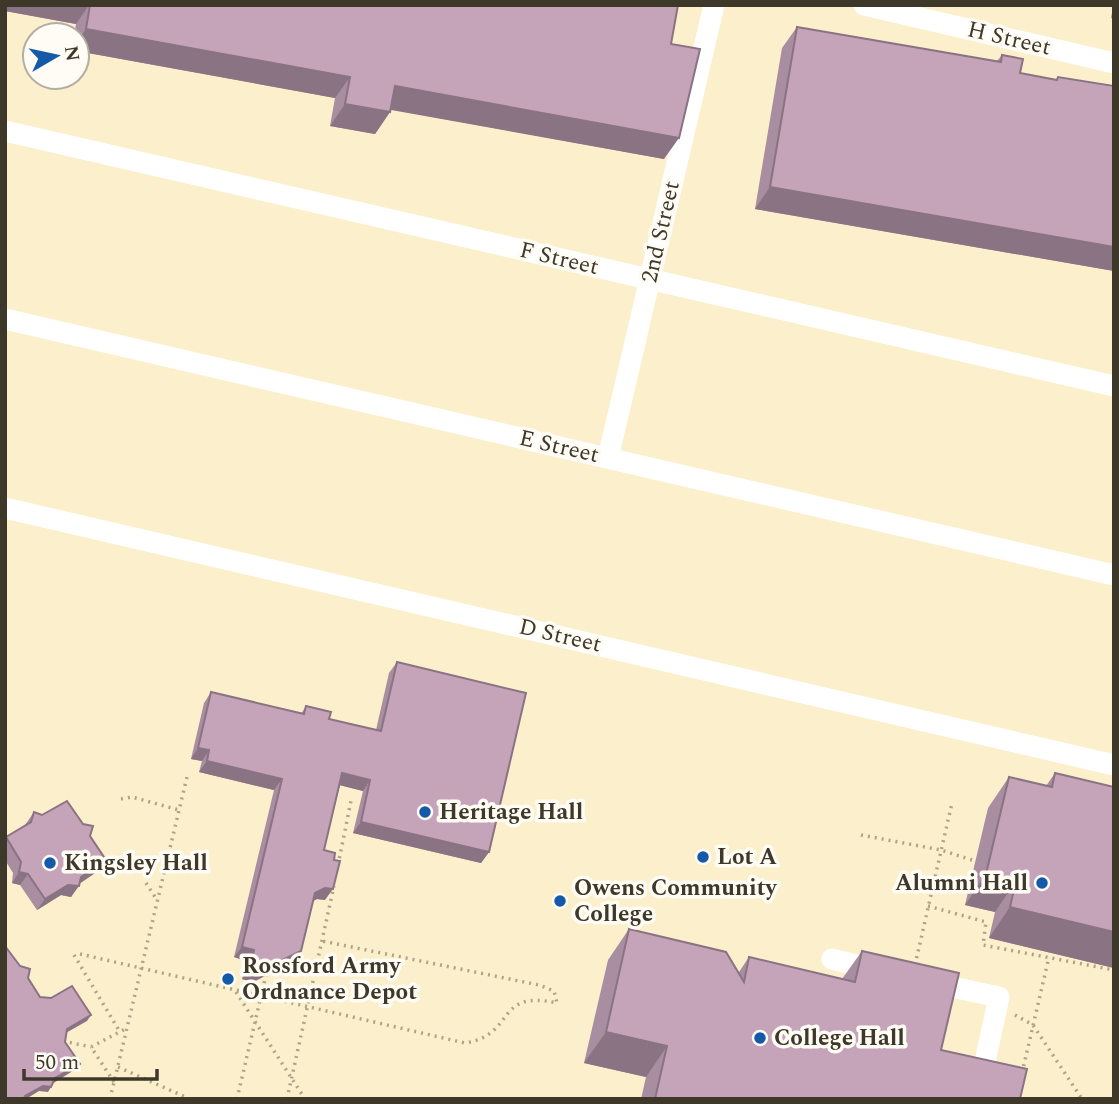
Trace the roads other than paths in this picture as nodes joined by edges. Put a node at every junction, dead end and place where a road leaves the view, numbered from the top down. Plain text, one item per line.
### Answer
1 (713, 5) edge
2 (864, 5) edge
3 (1114, 64) edge
4 (5, 131) edge
5 (650, 280) junction
6 (5, 319) edge
7 (1114, 386) edge
8 (608, 458) junction
9 (5, 508) edge
10 (1114, 575) edge
11 (1114, 765) edge
12 (832, 959) dead end
13 (959, 1077) edge

1 - 5 street, 2nd Street
2 - 3 street, H Street
4 - 5 street, F Street
5 - 7 street, F Street
5 - 8 street, 2nd Street
6 - 8 street, E Street
8 - 10 street, E Street
9 - 11 street, D Street
12 - 13 street

